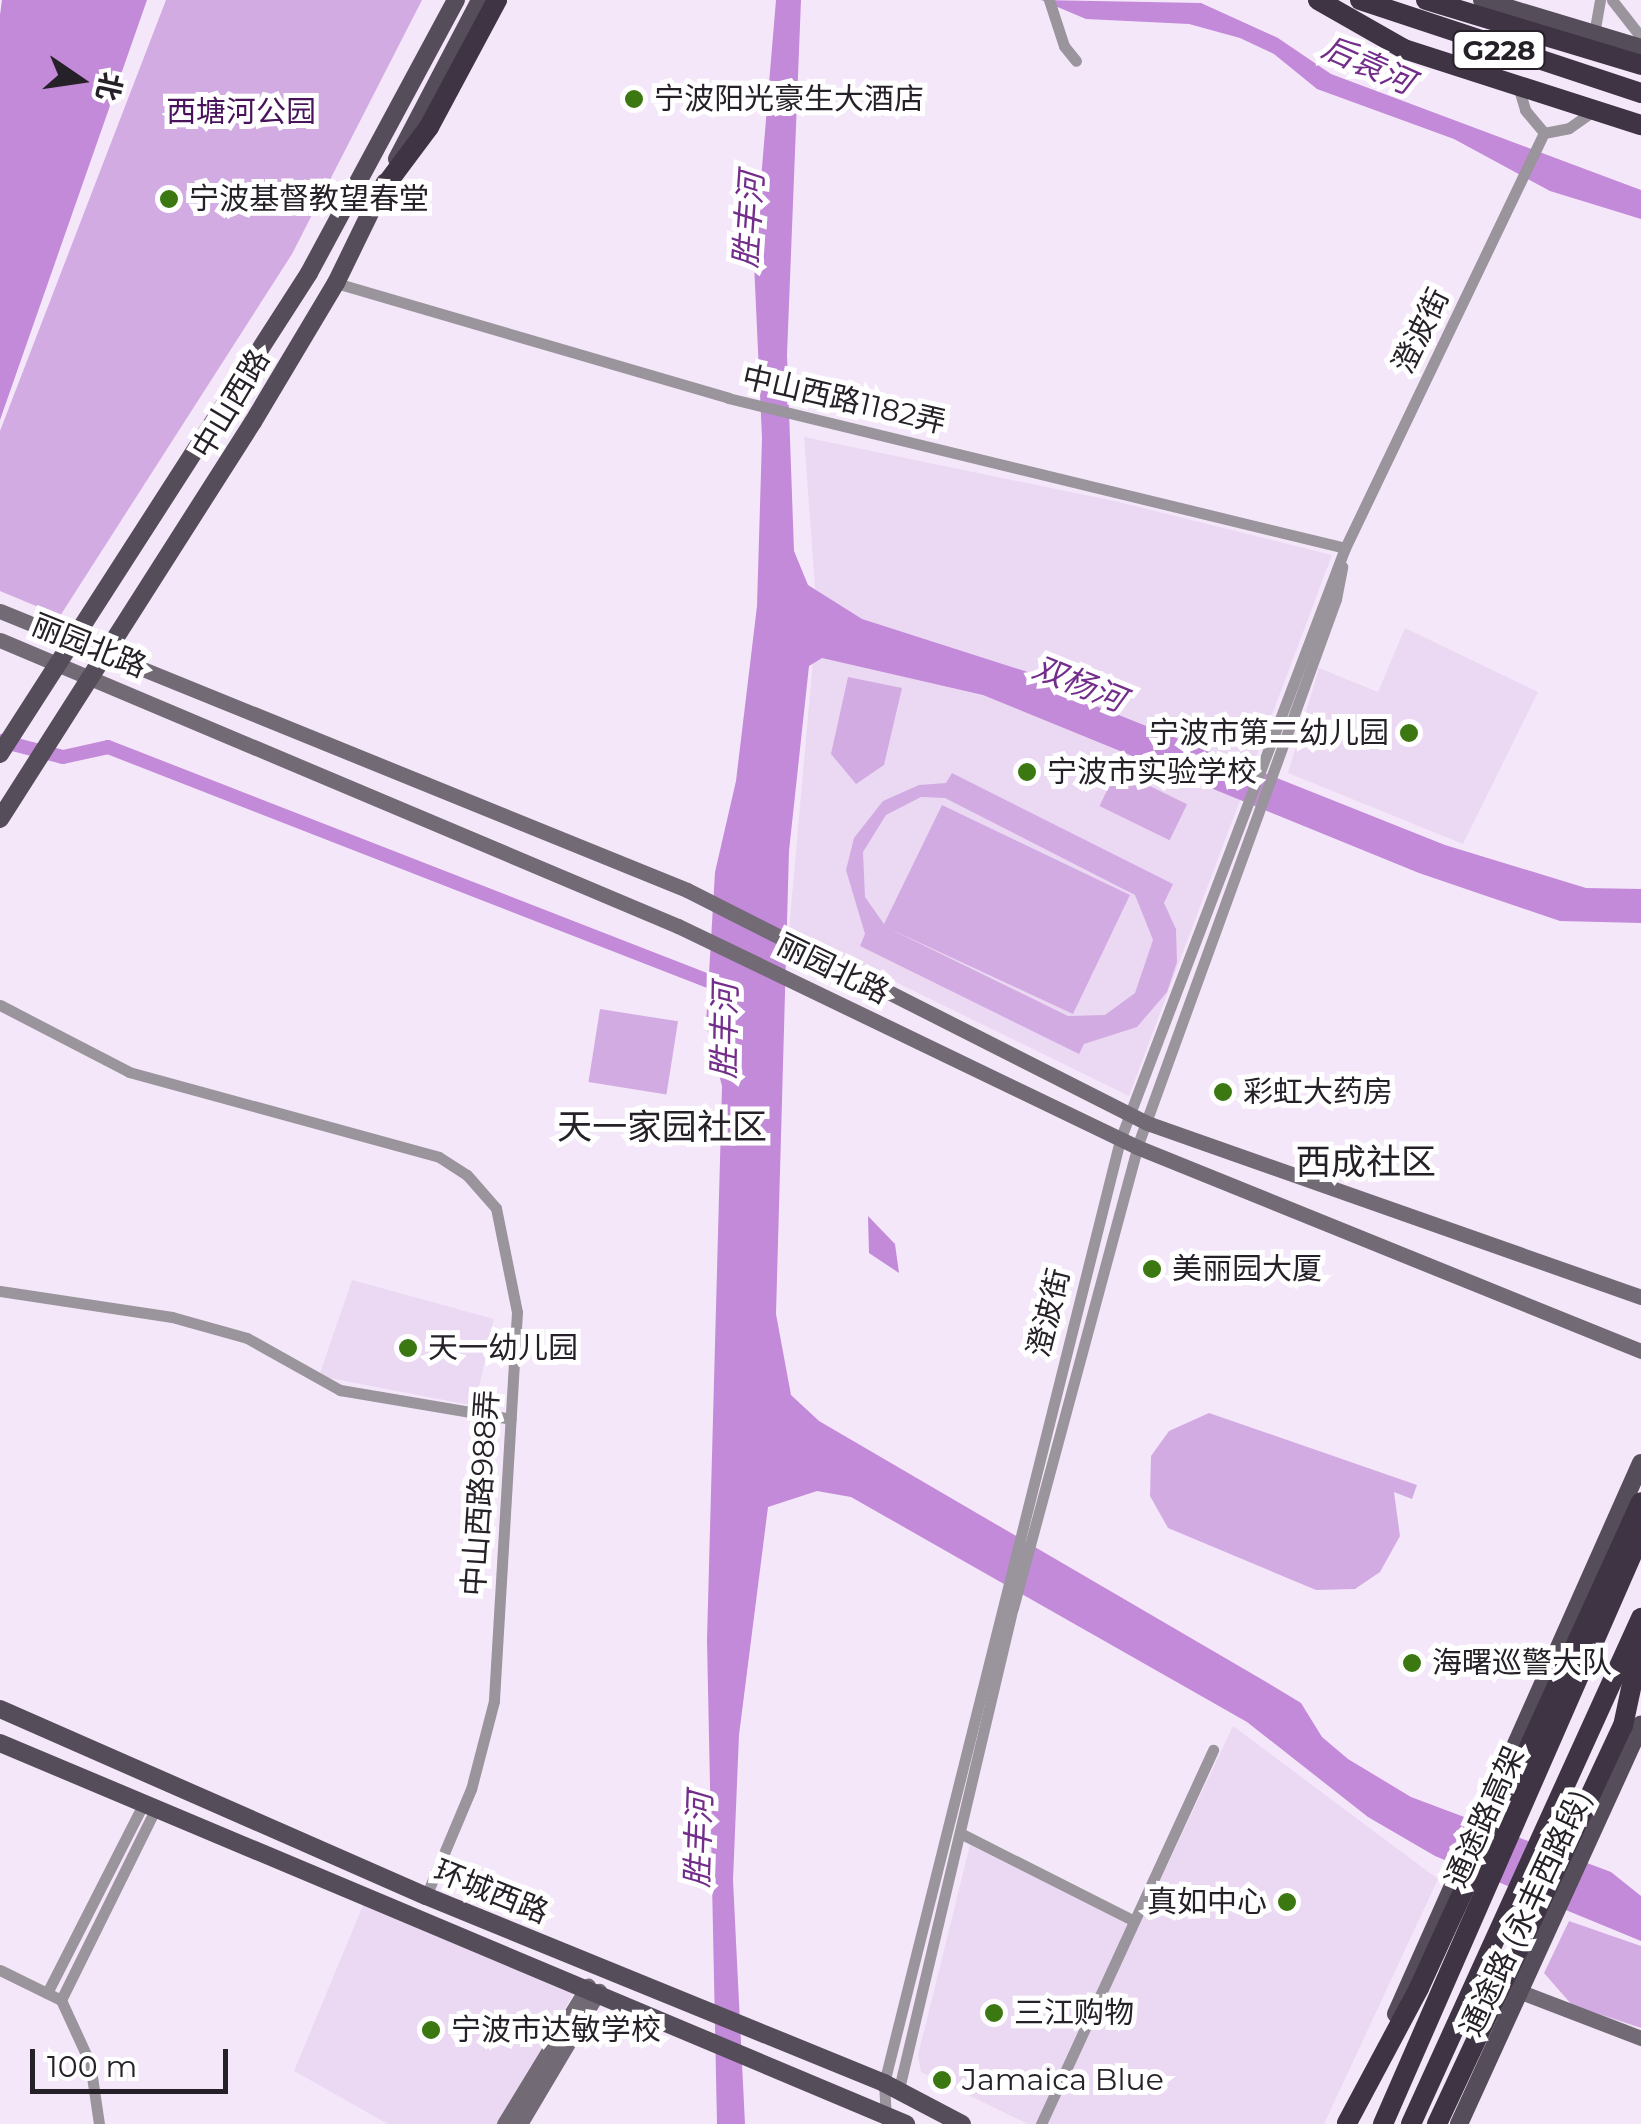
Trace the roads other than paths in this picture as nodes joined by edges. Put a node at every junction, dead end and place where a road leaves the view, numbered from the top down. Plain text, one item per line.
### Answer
1 (456, 0) edge
2 (480, 0) edge
3 (497, 0) edge
4 (1302, 0) edge
5 (1318, 0) edge
6 (1360, 0) edge
7 (1426, 0) edge
8 (1482, 0) edge
9 (1600, 0) edge
10 (1612, 0) edge
11 (1048, 4) edge
12 (1496, 22) junction
13 (1594, 34) junction
14 (1641, 37) edge
15 (1641, 50) edge
16 (1076, 61) dead end
17 (1641, 65) edge
18 (1516, 78) junction
19 (1641, 93) edge
20 (1600, 105) junction
21 (1641, 116) edge
22 (1641, 125) edge
23 (1544, 135) junction
24 (379, 194) junction
25 (336, 282) junction
26 (1345, 548) junction
27 (0, 611) edge
28 (72, 639) junction
29 (0, 640) edge
30 (108, 655) junction
31 (58, 661) junction
32 (94, 677) junction
33 (0, 754) edge
34 (1249, 811) junction
35 (0, 819) edge
36 (0, 1005) edge
37 (1130, 1116) junction
38 (1146, 1124) junction
39 (1120, 1140) junction
40 (1137, 1148) junction
41 (0, 1291) edge
42 (1641, 1297) edge
43 (1641, 1351) edge
44 (511, 1420) junction
45 (1641, 1463) edge
46 (1641, 1502) edge
47 (1026, 1531) junction
48 (1641, 1534) edge
49 (1008, 1606) junction
50 (1641, 1618) edge
51 (1641, 1642) edge
52 (0, 1709) edge
53 (1641, 1724) edge
54 (0, 1743) edge
55 (1213, 1750) dead end
56 (150, 1805) junction
57 (960, 1833) junction
58 (426, 1896) junction
59 (1134, 1920) junction
60 (0, 1970) edge
61 (593, 1988) junction
62 (1521, 1992) junction
63 (48, 1993) junction
64 (60, 2000) junction
65 (1641, 2038) edge
66 (892, 2087) junction
67 (1440, 2118) edge
68 (886, 2119) edge
69 (1347, 2123) edge
70 (100, 2124) edge
71 (504, 2124) edge
72 (520, 2124) edge
73 (906, 2124) edge
74 (962, 2124) edge
75 (1041, 2124) edge
76 (1383, 2124) edge
77 (1411, 2124) edge
78 (1459, 2124) edge

1 - 28 main road, 中山西路
2 - 24 main road, 中山西路
3 - 24 highway
4 - 18 main road
5 - 22 highway
6 - 19 highway, G228
7 - 12 highway, G228
8 - 13 main road
9 - 13 street
10 - 14 street
11 - 16 street
12 - 15 highway
12 - 17 highway, G228
13 - 15 main road
18 - 20 main road
18 - 23 street
20 - 21 main road
20 - 23 street
23 - 26 street, 澄波街
24 - 25 main road, 中山西路
25 - 26 street, 中山西路1182弄
25 - 30 main road, 中山西路
26 - 34 street, 澄波街
26 - 34 street, 澄波街
27 - 28 main road, 丽园北路
28 - 30 main road, 丽园北路
28 - 31 main road, 中山西路
29 - 31 main road, 丽园北路
30 - 32 main road, 中山西路
30 - 37 main road, 丽园北路
31 - 32 main road, 丽园北路
31 - 33 main road, 中山西路
32 - 35 main road, 中山西路
32 - 39 main road, 丽园北路
34 - 37 street, 澄波街
34 - 38 street, 澄波街
36 - 44 street, 中山西路988弄
37 - 38 main road, 丽园北路
37 - 39 street, 澄波街
38 - 40 street, 澄波街
38 - 42 main road, 丽园北路
39 - 40 main road, 丽园北路
39 - 47 street, 澄波街
40 - 43 main road, 丽园北路
40 - 47 street, 澄波街
41 - 44 street
44 - 58 street, 中山西路988弄
45 - 69 main road
46 - 69 highway
47 - 49 street, 澄波街
48 - 76 highway, 通途路高架
49 - 57 street, 澄波街
49 - 66 street, 澄波街
50 - 77 highway, 通途路高架
51 - 67 highway
52 - 58 main road, 环城西路
53 - 62 main road, 通途路 (永丰西路段)
54 - 56 main road, 环城西路
55 - 59 street
56 - 61 main road, 环城西路
56 - 63 street
56 - 64 street
57 - 59 street
57 - 66 street, 澄波街
58 - 66 main road, 环城西路
59 - 75 street
60 - 63 street
61 - 68 main road, 环城西路
61 - 71 main road
61 - 72 main road
62 - 65 main road
62 - 78 main road, 通途路 (永丰西路段)
63 - 64 street
64 - 70 street
66 - 68 street, 澄波街
66 - 74 main road, 环城西路
68 - 73 main road, 环城西路

